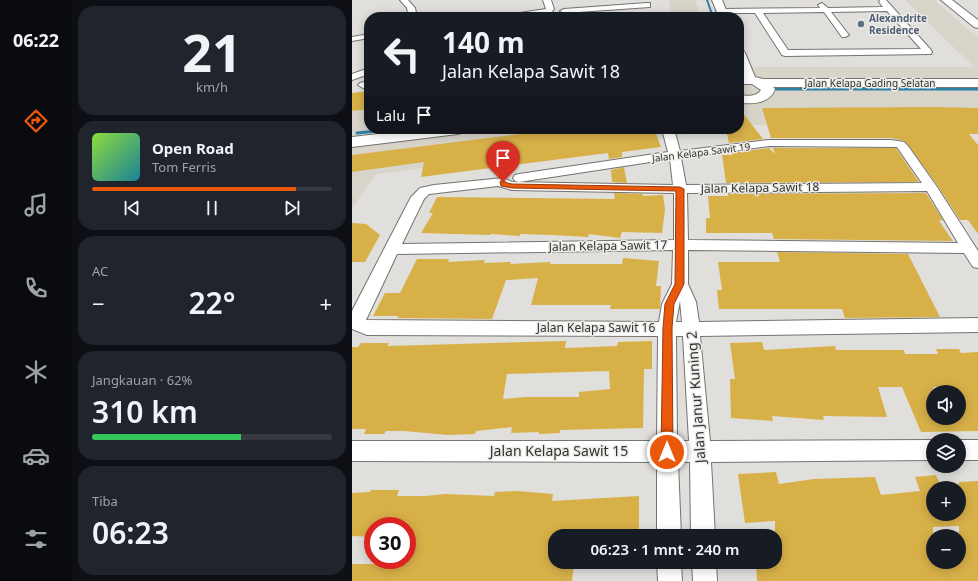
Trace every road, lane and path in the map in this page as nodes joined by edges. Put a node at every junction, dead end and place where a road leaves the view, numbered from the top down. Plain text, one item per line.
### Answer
1 (404, 0) edge
2 (717, 0) edge
3 (818, 0) edge
4 (946, 0) edge
5 (548, 2) edge
6 (883, 2) dead end
7 (648, 5) edge
8 (526, 6) dead end
9 (889, 9) junction
10 (826, 10) junction
11 (564, 11) edge
12 (758, 11) junction
13 (411, 12) edge
14 (541, 12) edge
15 (722, 12) edge
16 (744, 12) edge
17 (978, 25) edge
18 (845, 35) dead end
19 (364, 37) edge
20 (352, 38) edge
21 (744, 63) edge
22 (364, 73) edge
23 (352, 76) edge
24 (978, 83) edge
25 (754, 84) edge
26 (978, 94) edge
27 (744, 99) edge
28 (364, 127) edge
29 (352, 128) edge
30 (417, 134) edge
31 (669, 134) edge
32 (352, 142) edge
33 (675, 155) junction
34 (503, 182) junction
35 (931, 186) junction
36 (680, 189) junction
37 (681, 245) junction
38 (968, 248) junction
39 (391, 249) junction
40 (978, 263) edge
41 (680, 284) junction
42 (978, 325) edge
43 (668, 328) junction
44 (691, 328) junction
45 (926, 450) edge
46 (966, 450) edge
47 (978, 450) edge
48 (352, 451) edge
49 (667, 452) junction
50 (700, 452) junction
51 (669, 529) edge
52 (703, 529) edge
53 (669, 569) edge
54 (704, 569) edge
55 (670, 581) edge
56 (705, 581) edge

1 - 13 street
2 - 15 street
3 - 10 street
4 - 17 street
5 - 8 street
5 - 14 street
6 - 9 street
7 - 11 street
9 - 10 street
9 - 12 street
10 - 12 street
10 - 18 street
12 - 16 street
19 - 20 street
21 - 25 street
22 - 23 street
24 - 25 street, Jalan Kelapa Gading Selatan
25 - 26 street, Jalan Kelapa Gading Selatan
25 - 27 street
28 - 29 street
30 - 32 street
31 - 33 street, Jalan Janur Kuning 2
33 - 34 street, Jalan Kelapa Sawit 19
33 - 35 street, Jalan Kelapa Sawit 19
33 - 36 street, Jalan Janur Kuning 2
34 - 36 street, Jalan Kelapa Sawit 18
34 - 39 street, Jalan Kelapa Sawit 18
35 - 36 street, Jalan Kelapa Sawit 18
35 - 38 street
36 - 37 street, Jalan Janur Kuning 2
37 - 38 street, Jalan Kelapa Sawit 17
37 - 39 street, Jalan Kelapa Sawit 17
37 - 41 street, Jalan Janur Kuning 2
38 - 40 street
39 - 43 street, Jalan Kelapa Sawit 16
41 - 43 street, Jalan Janur Kuning 2
41 - 44 street, Jalan Janur Kuning 2
42 - 44 street, Jalan Kelapa Sawit 16
43 - 44 street, Jalan Kelapa Sawit 16
43 - 49 street, Jalan Janur Kuning 2
44 - 50 street, Jalan Janur Kuning 2
45 - 50 street, Jalan Kelapa Sawit 15
46 - 47 street
48 - 49 street, Jalan Kelapa Sawit 15
49 - 50 street, Jalan Kelapa Sawit 15
49 - 51 street, Jalan Janur Kuning 2
50 - 52 street, Jalan Janur Kuning 2
53 - 55 street
54 - 56 street

